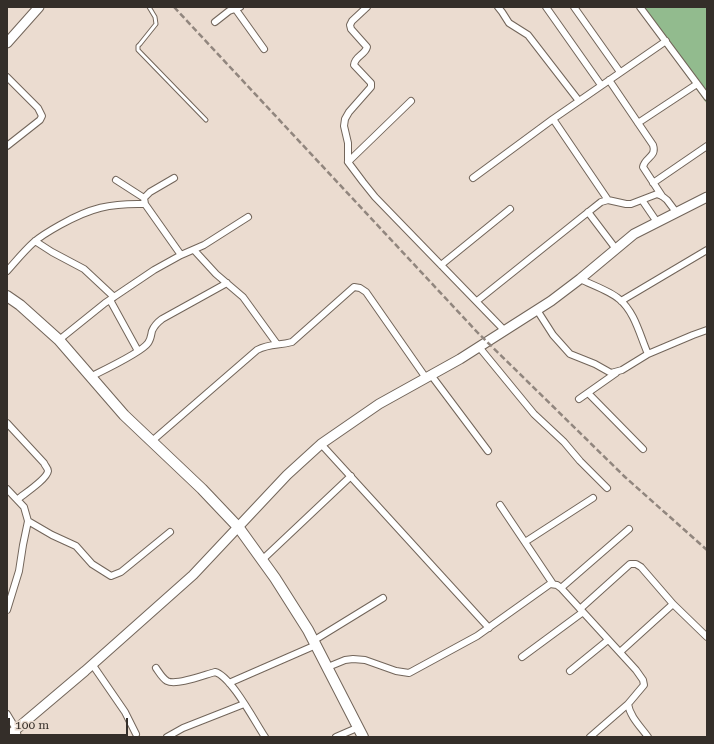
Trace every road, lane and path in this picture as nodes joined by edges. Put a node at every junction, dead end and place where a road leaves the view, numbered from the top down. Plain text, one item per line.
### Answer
1 (39, 7) edge
2 (149, 7) edge
3 (367, 7) edge
4 (498, 7) edge
5 (546, 7) edge
6 (574, 7) edge
7 (640, 7) edge
8 (237, 8) edge
9 (215, 22) dead end
10 (666, 41) junction
11 (7, 43) edge
12 (264, 49) dead end
13 (620, 72) junction
14 (7, 77) edge
15 (609, 80) junction
16 (697, 84) junction
17 (601, 85) junction
18 (707, 97) edge
19 (411, 101) dead end
20 (579, 101) junction
21 (553, 119) junction
22 (206, 120) dead end
23 (638, 123) junction
24 (7, 146) edge
25 (707, 146) edge
26 (348, 162) junction
27 (174, 178) dead end
28 (473, 178) dead end
29 (116, 180) dead end
30 (653, 182) junction
31 (662, 196) junction
32 (707, 196) edge
33 (608, 200) junction
34 (642, 200) junction
35 (145, 201) junction
36 (510, 209) dead end
37 (588, 212) junction
38 (676, 212) junction
39 (248, 217) dead end
40 (656, 222) junction
41 (35, 241) junction
42 (616, 249) junction
43 (194, 250) junction
44 (707, 250) edge
45 (180, 255) junction
46 (441, 265) junction
47 (7, 271) edge
48 (580, 279) junction
49 (226, 284) junction
50 (7, 296) edge
51 (112, 298) junction
52 (476, 301) junction
53 (621, 301) junction
54 (537, 310) junction
55 (707, 330) edge
56 (505, 331) junction
57 (60, 340) junction
58 (277, 344) junction
59 (479, 347) junction
60 (138, 351) junction
61 (648, 354) junction
62 (617, 372) junction
63 (92, 376) junction
64 (429, 377) junction
65 (588, 393) junction
66 (579, 399) dead end
67 (7, 423) edge
68 (152, 441) junction
69 (322, 444) junction
70 (643, 449) dead end
71 (488, 452) dead end
72 (351, 476) junction
73 (607, 488) dead end
74 (7, 489) edge
75 (593, 498) dead end
76 (18, 499) junction
77 (500, 505) dead end
78 (28, 521) junction
79 (239, 528) junction
80 (629, 529) dead end
81 (170, 532) dead end
82 (525, 542) junction
83 (262, 560) junction
84 (553, 584) junction
85 (561, 588) junction
86 (383, 598) dead end
87 (674, 604) junction
88 (7, 610) edge
89 (581, 610) junction
90 (489, 628) junction
91 (707, 637) edge
92 (608, 640) junction
93 (314, 643) junction
94 (620, 652) junction
95 (522, 657) dead end
96 (92, 664) junction
97 (328, 667) junction
98 (156, 668) dead end
99 (570, 671) dead end
100 (229, 683) junction
101 (244, 704) junction
102 (628, 704) junction
103 (7, 714) edge
104 (359, 727) junction
105 (17, 733) edge
106 (136, 734) dead end
107 (7, 737) edge
108 (168, 737) edge
109 (265, 737) edge
110 (336, 737) edge
111 (363, 737) edge
112 (590, 737) edge
113 (648, 737) edge

1 - 11 street
2 - 22 lane
3 - 26 street
4 - 20 street
5 - 17 street
6 - 13 street
7 - 10 street
8 - 9 street
8 - 12 street
10 - 13 street
10 - 16 street
13 - 15 street
14 - 24 street
15 - 17 street
15 - 23 street
16 - 18 street
16 - 23 street
17 - 20 street
19 - 26 street
20 - 21 street
21 - 28 street
21 - 33 street
23 - 30 street
25 - 30 street
26 - 46 street
27 - 35 street
29 - 35 street
30 - 31 street
31 - 34 street
31 - 38 street
32 - 38 street
33 - 34 street
33 - 37 street
34 - 40 street
35 - 41 street
35 - 45 street
36 - 46 street
37 - 42 street
37 - 52 street
38 - 40 street
39 - 43 street
40 - 42 street
41 - 47 street
41 - 51 street
42 - 48 street
43 - 45 street
43 - 49 street
44 - 53 street
45 - 51 street
46 - 52 street
48 - 53 street
48 - 54 street
49 - 58 street
49 - 60 street
50 - 57 main road
51 - 57 street
51 - 60 street
52 - 56 street
53 - 61 street
54 - 56 street
54 - 62 street
55 - 61 street
56 - 59 street
57 - 63 main road
58 - 64 street
58 - 68 street
59 - 64 street
59 - 73 street
60 - 63 street
61 - 62 street
62 - 65 street
63 - 68 main road
64 - 69 street
64 - 71 street
65 - 66 street
65 - 70 street
67 - 76 street
68 - 79 main road
69 - 72 street
69 - 79 street
72 - 83 street
72 - 90 street
74 - 76 street
75 - 82 street
76 - 78 street
77 - 82 street
78 - 81 street
78 - 88 street
79 - 83 main road
79 - 96 street
80 - 85 street
82 - 84 street
83 - 93 main road
84 - 85 street
84 - 90 street
85 - 89 street
86 - 93 street
87 - 89 street
87 - 91 street
87 - 94 street
89 - 92 street
89 - 95 street
90 - 97 street
92 - 94 street
92 - 99 street
93 - 97 main road
93 - 100 street
94 - 102 street
96 - 105 street
96 - 106 street
97 - 104 main road
98 - 100 street
100 - 101 street
101 - 108 street
101 - 109 street
102 - 112 street
102 - 113 street
103 - 105 street
104 - 110 street
104 - 111 main road
105 - 107 street

